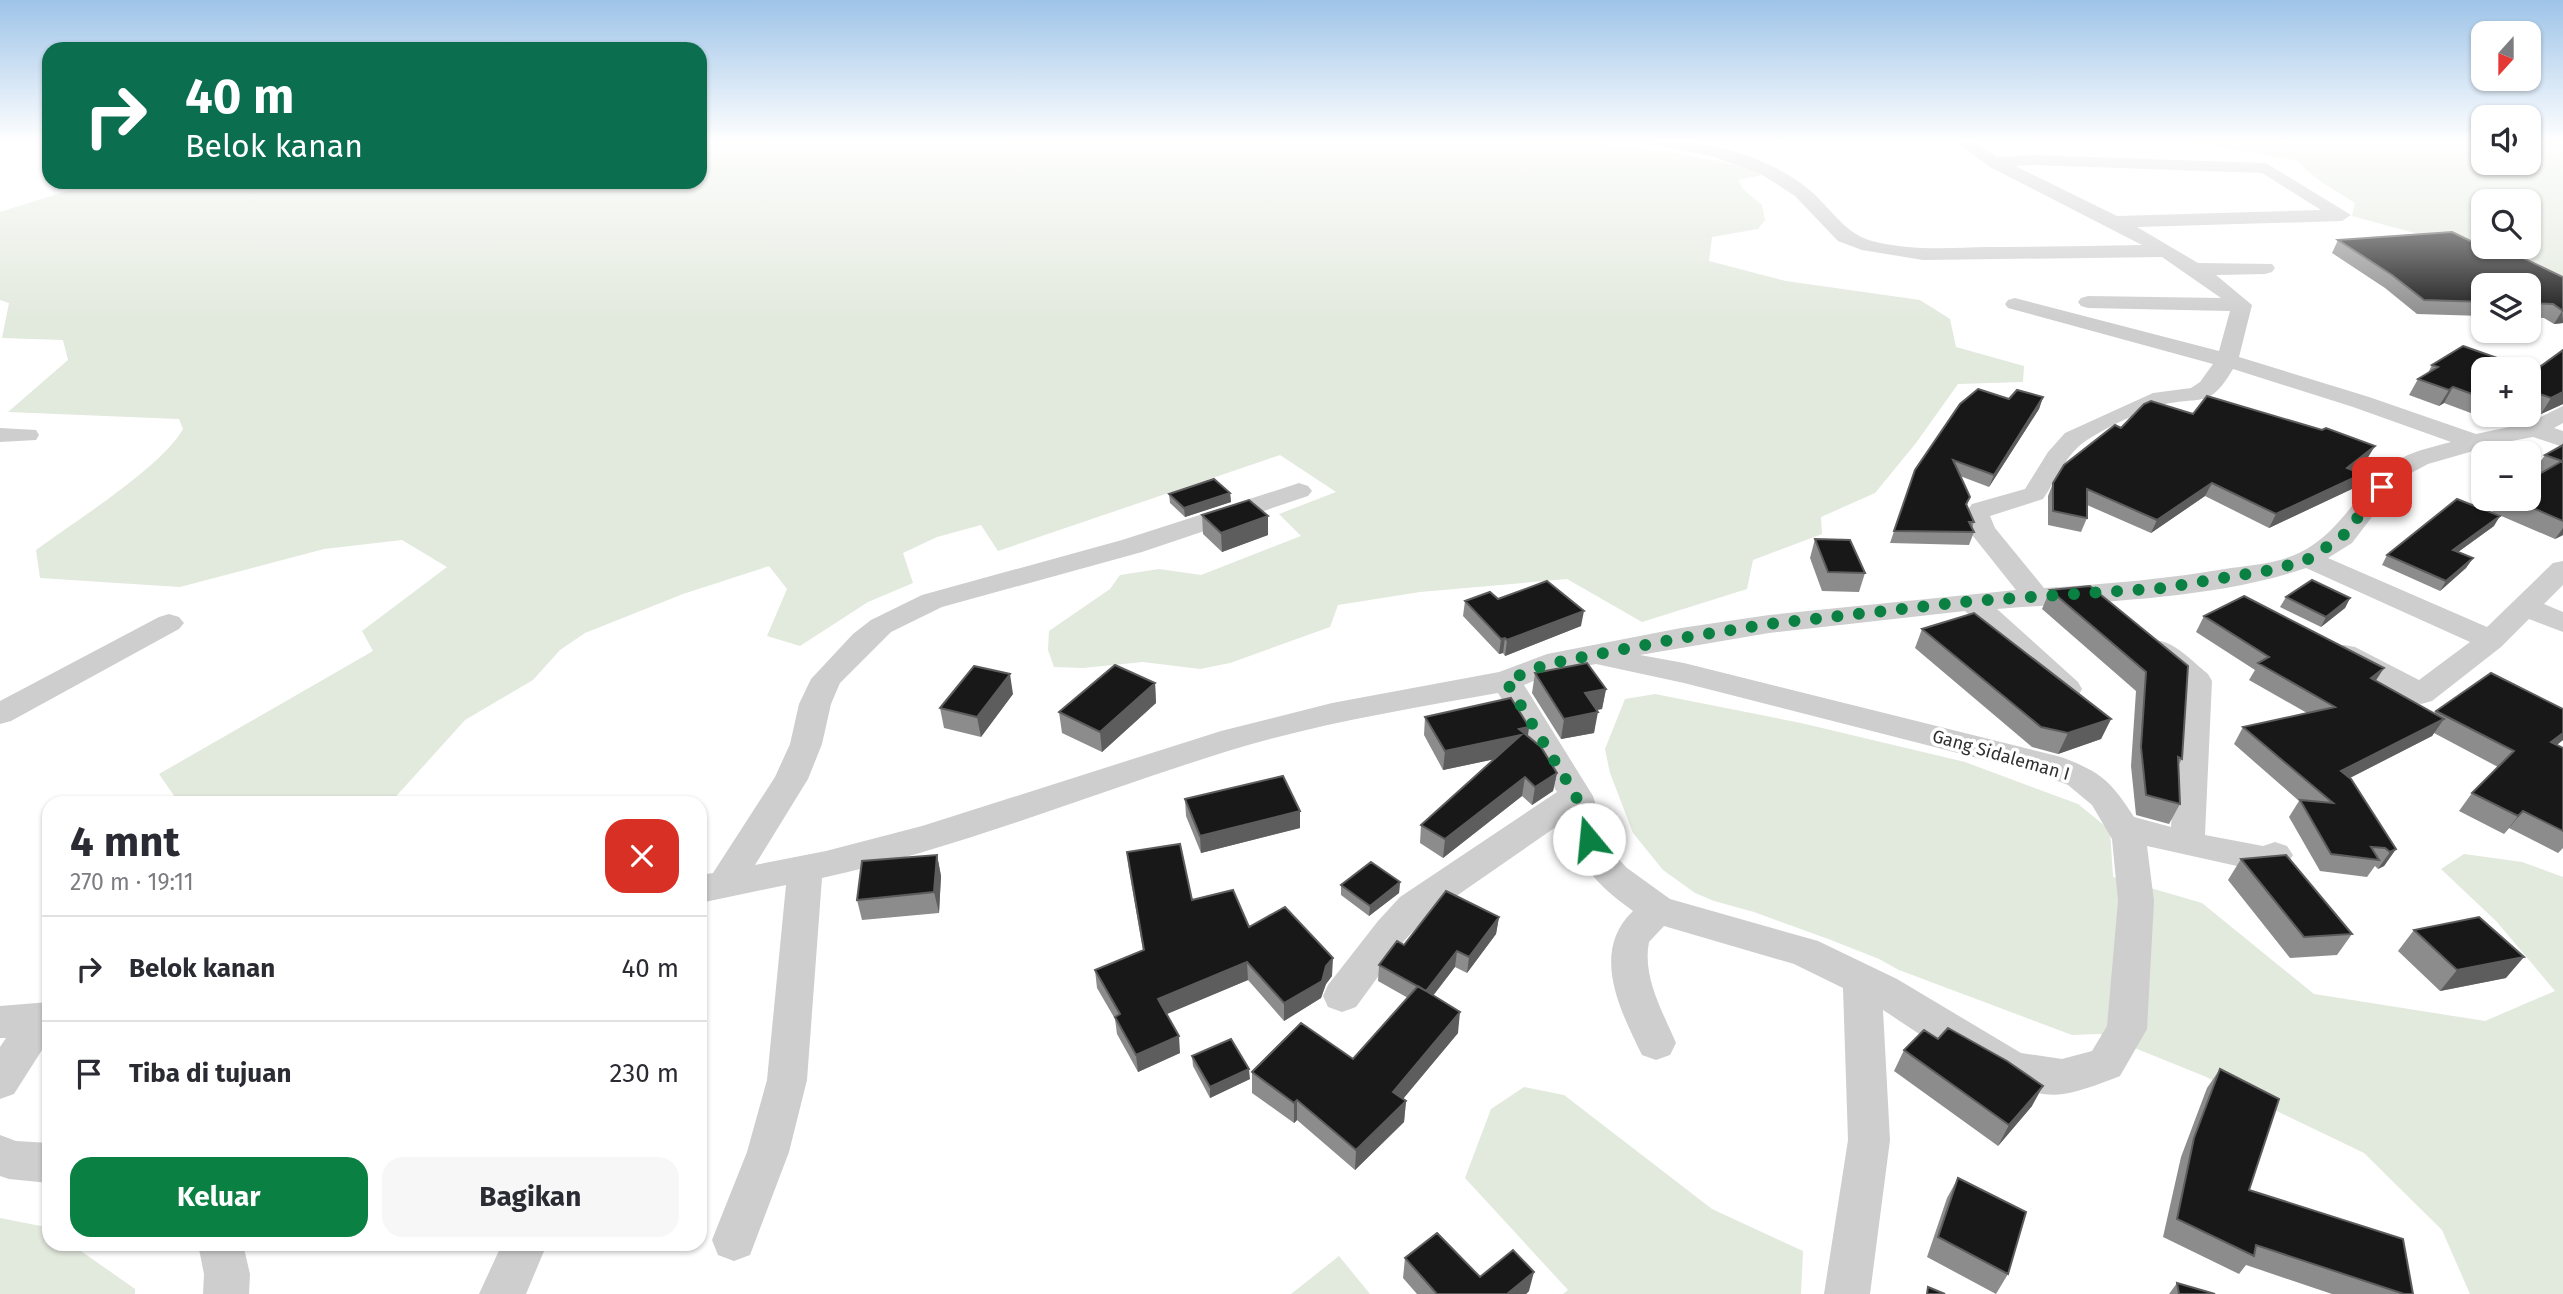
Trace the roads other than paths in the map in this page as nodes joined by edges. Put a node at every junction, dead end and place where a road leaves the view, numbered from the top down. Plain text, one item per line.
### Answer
1 (1810, 200) edge
2 (2070, 200) edge
3 (2318, 200) edge
4 (2113, 222) junction
5 (2163, 251) junction
6 (2265, 268) dead end
7 (2192, 269) junction
8 (2088, 302) dead end
9 (2015, 304) dead end
10 (2242, 305) junction
11 (2227, 360) junction
12 (2563, 413) edge
13 (2535, 429) junction
14 (0, 435) edge
15 (27, 435) dead end
16 (2563, 440) edge
17 (2471, 441) edge
18 (2479, 441) edge
19 (2471, 443) edge
20 (1299, 491) dead end
21 (2308, 559) junction
22 (2563, 569) edge
23 (2204, 582) junction
24 (2091, 595) junction
25 (2036, 597) junction
26 (1972, 601) junction
27 (2241, 601) edge
28 (2525, 606) junction
29 (2563, 622) edge
30 (170, 623) dead end
31 (2491, 640) junction
32 (2325, 644) edge
33 (1594, 655) junction
34 (1506, 681) junction
35 (2073, 695) edge
36 (0, 714) edge
37 (1576, 796) junction
38 (2122, 827) junction
39 (2187, 844) junction
40 (2275, 855) edge
41 (805, 868) junction
42 (712, 887) edge
43 (1658, 909) junction
44 (1862, 980) junction
45 (1342, 996) dead end
46 (42, 1019) edge
47 (0, 1022) edge
48 (42, 1022) edge
49 (1656, 1043) dead end
50 (0, 1081) edge
51 (0, 1154) edge
52 (42, 1162) edge
53 (734, 1240) dead end
54 (222, 1251) edge
55 (522, 1251) edge
56 (226, 1294) edge
57 (502, 1294) edge
58 (1847, 1294) edge

1 - 5 street
2 - 4 street
3 - 4 street
4 - 5 street
5 - 7 street
6 - 7 street
7 - 10 street
8 - 10 street
9 - 11 street
10 - 11 street
11 - 17 street
11 - 25 street
12 - 13 street
13 - 16 street
13 - 18 street
14 - 15 street
19 - 21 street
20 - 42 street
21 - 23 street
21 - 31 street
22 - 28 street
23 - 24 street
23 - 27 street
24 - 25 street
24 - 39 street
25 - 26 street
26 - 33 street
26 - 35 street
28 - 29 street
28 - 31 street
30 - 36 street
31 - 32 street
33 - 34 street
33 - 38 street, Gang Sidaleman I
34 - 37 street, Gang Sidaleman I
34 - 41 street
37 - 43 street, Gang Sidaleman I
37 - 45 street
38 - 39 street
38 - 44 street, Gang Sidaleman I
39 - 40 street
41 - 42 street
41 - 53 street
43 - 44 street, Gang Sidaleman I
43 - 49 street
44 - 58 street
46 - 47 street
48 - 50 street
51 - 52 street
54 - 56 street
55 - 57 street

